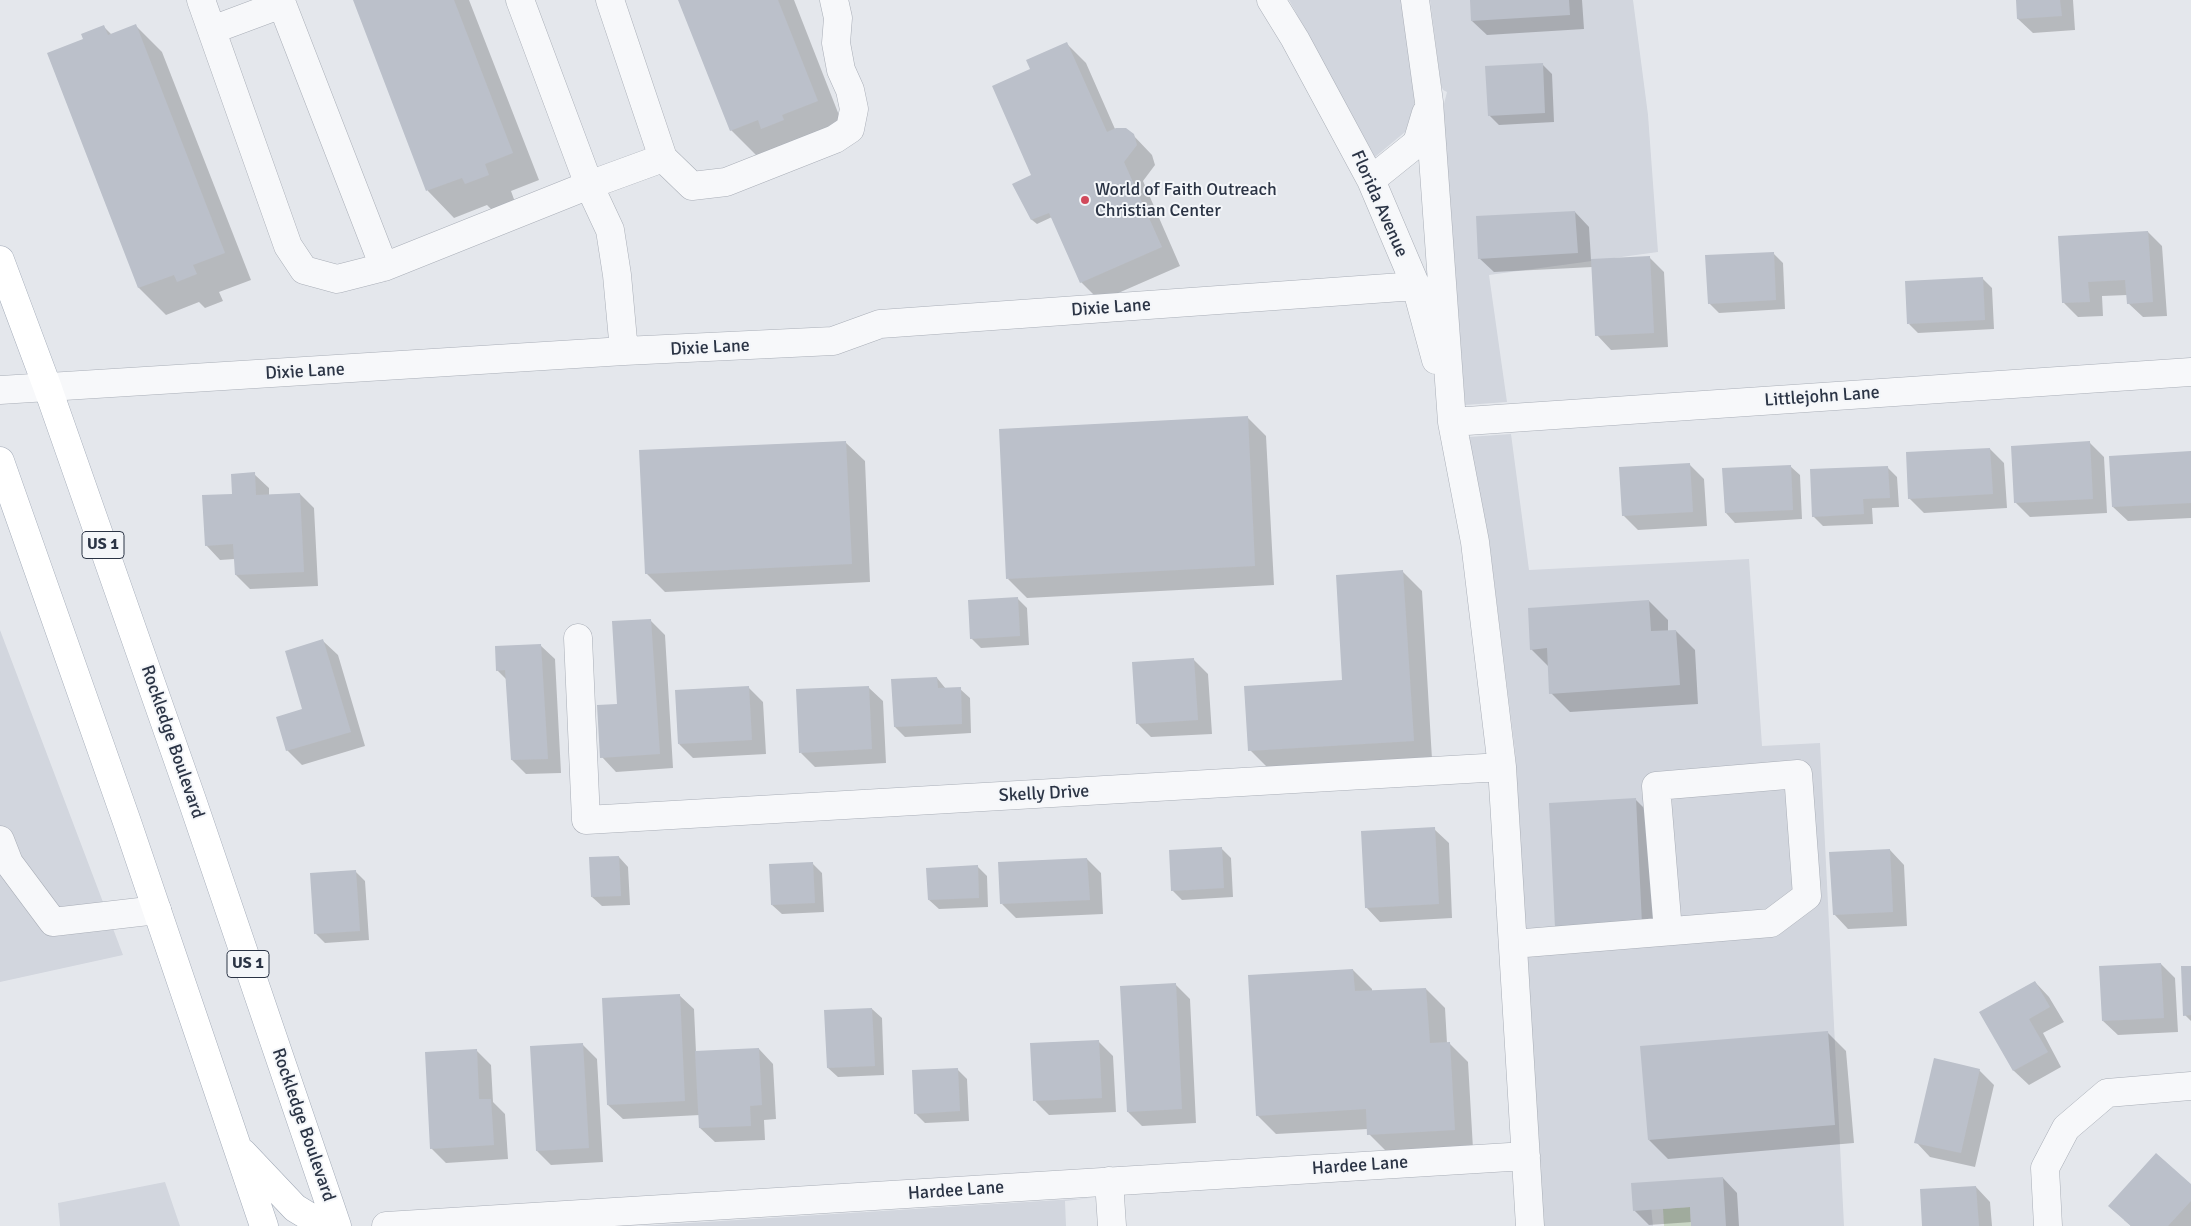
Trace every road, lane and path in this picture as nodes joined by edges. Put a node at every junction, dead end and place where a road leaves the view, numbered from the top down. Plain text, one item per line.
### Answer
1 (201, 0) edge
2 (520, 0) edge
3 (610, 0) edge
4 (834, 0) edge
5 (1271, 0) edge
6 (1415, 0) edge
7 (212, 30) junction
8 (1429, 102) junction
9 (663, 158) junction
10 (1371, 180) junction
11 (589, 185) junction
12 (0, 260) edge
13 (384, 267) junction
14 (1416, 286) junction
15 (624, 351) junction
16 (2191, 372) edge
17 (47, 386) junction
18 (0, 390) edge
19 (1452, 422) junction
20 (0, 461) edge
21 (578, 638) dead end
22 (1502, 767) junction
23 (0, 840) edge
24 (157, 910) junction
25 (1668, 931) junction
26 (1513, 944) junction
27 (2191, 1086) edge
28 (237, 1146) junction
29 (1526, 1156) junction
30 (1109, 1181) junction
31 (264, 1226) edge
32 (330, 1226) edge
33 (337, 1226) edge
34 (386, 1226) edge
35 (1112, 1226) edge
36 (1530, 1226) edge
37 (2048, 1226) edge

1 - 7 street
2 - 11 street
3 - 9 street
4 - 9 street
5 - 10 street, Florida Avenue
6 - 8 street
7 - 13 street
7 - 13 street
8 - 10 street
8 - 19 street
9 - 11 street
10 - 14 street, Florida Avenue
11 - 13 street
11 - 15 street
12 - 17 main road, Rockledge Boulevard / US 1
14 - 15 street, Dixie Lane
14 - 19 street, Florida Avenue
15 - 17 street, Dixie Lane
16 - 19 street, Littlejohn Lane
17 - 18 street, Dixie Lane
17 - 33 main road, Rockledge Boulevard / US 1
19 - 22 street
20 - 24 main road
21 - 22 street, Skelly Drive
22 - 26 street
23 - 24 street
24 - 28 main road
25 - 25 street
25 - 26 street
26 - 29 street
27 - 37 street
28 - 31 main road
28 - 32 main road
29 - 30 street, Hardee Lane
29 - 36 street
30 - 34 street, Hardee Lane
30 - 35 street

